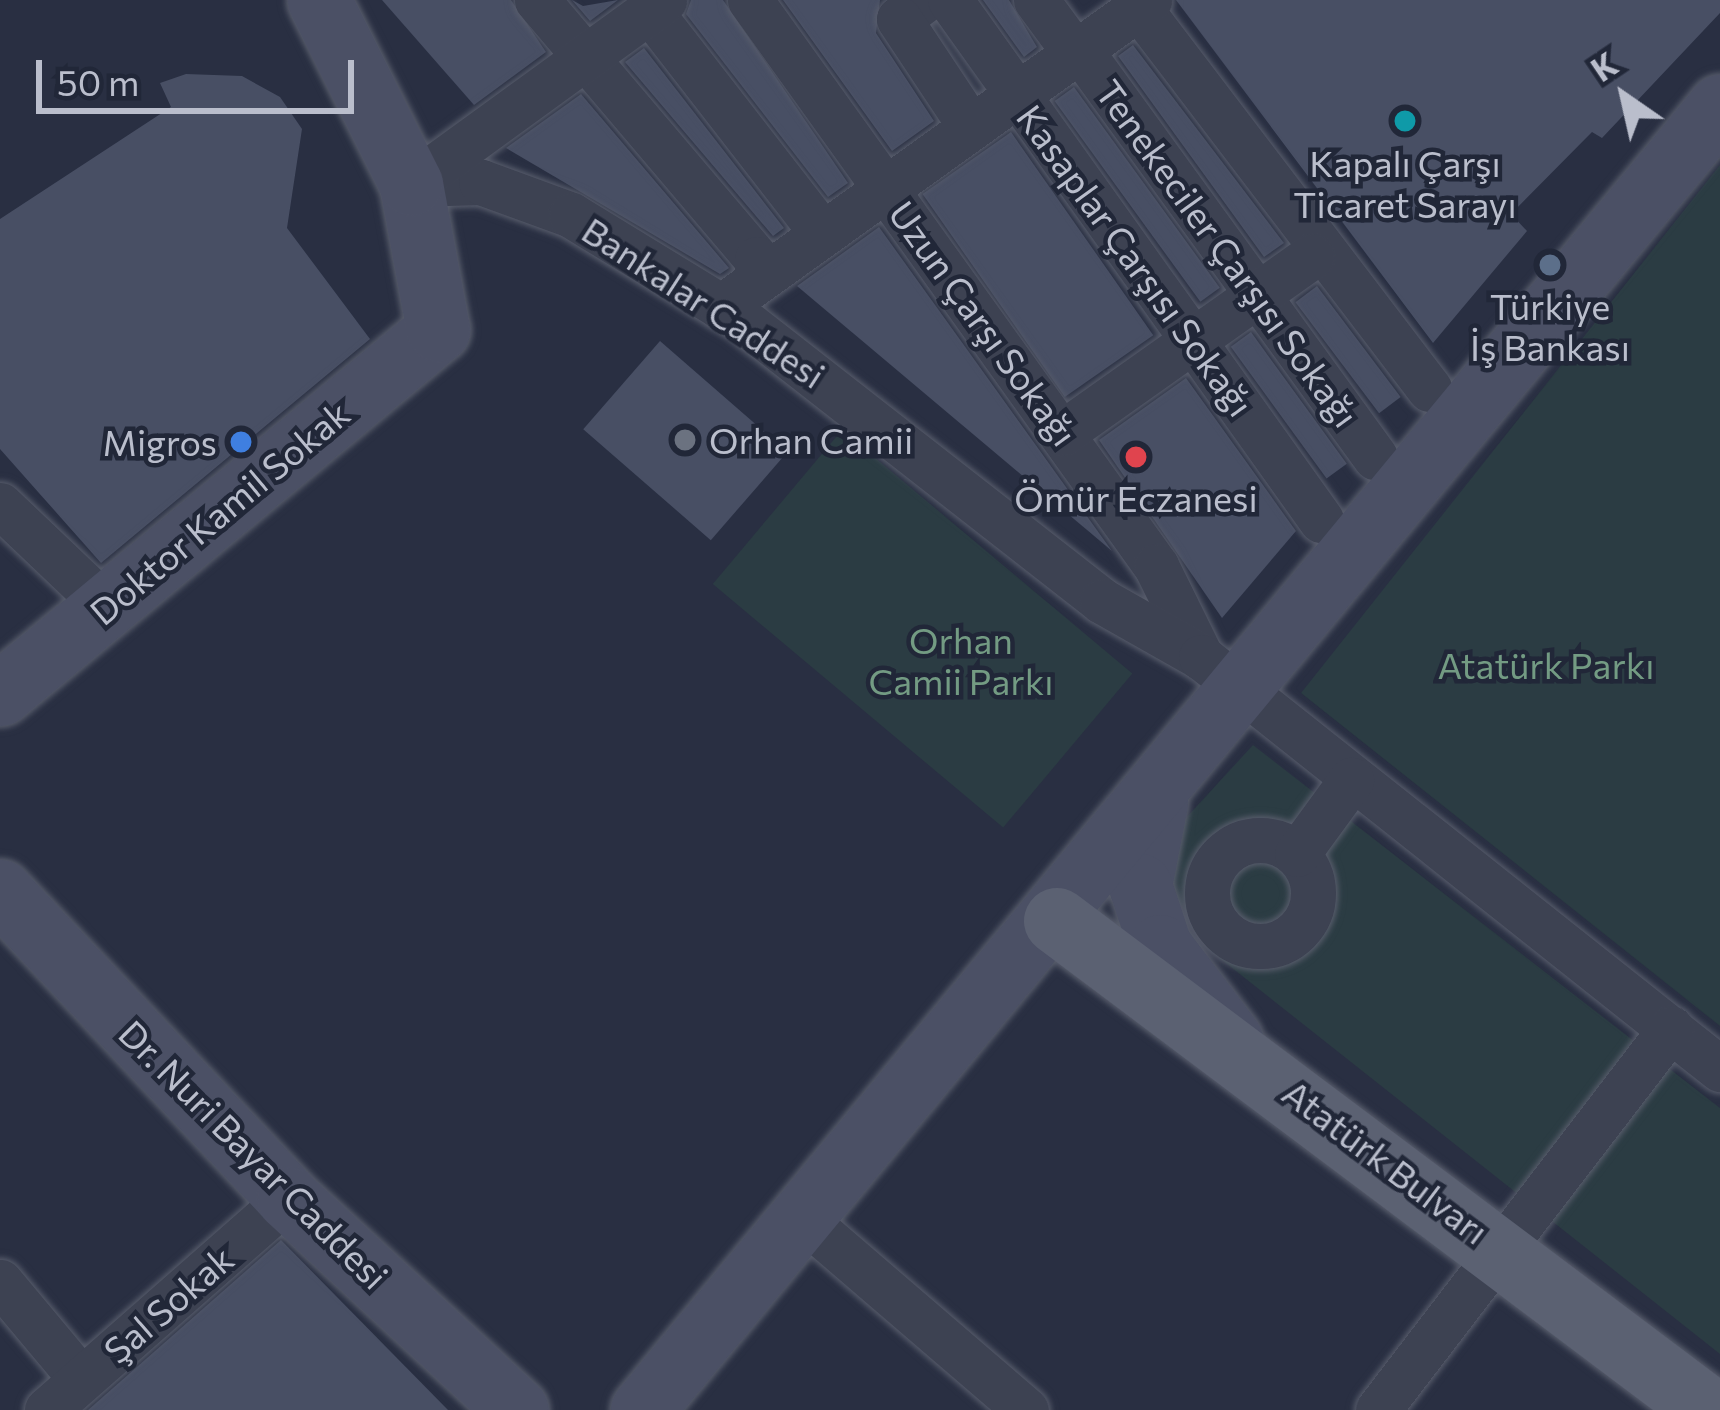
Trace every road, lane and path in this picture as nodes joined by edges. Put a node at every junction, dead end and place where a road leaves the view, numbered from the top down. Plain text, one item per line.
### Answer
1 (319, 0) edge
2 (537, 0) edge
3 (750, 0) edge
4 (924, 0) edge
5 (950, 0) edge
6 (1036, 0) edge
7 (1140, 2) edge
8 (657, 5) edge
9 (1078, 51) junction
10 (588, 58) junction
11 (1017, 93) junction
12 (1720, 106) edge
13 (970, 126) junction
14 (411, 184) junction
15 (884, 184) junction
16 (819, 229) junction
17 (1312, 256) dead end
18 (757, 275) junction
19 (1254, 294) junction
20 (722, 307) junction
21 (1194, 340) junction
22 (1429, 389) dead end
23 (1062, 433) junction
24 (1375, 457) dead end
25 (0, 505) edge
26 (1321, 520) dead end
27 (106, 606) junction
28 (1223, 674) junction
29 (0, 694) edge
30 (1351, 781) junction
31 (1158, 796) junction
32 (1297, 854) dead end
33 (0, 891) edge
34 (1057, 921) junction
35 (1670, 1028) junction
36 (1240, 1052) junction
37 (1720, 1069) edge
38 (288, 1198) junction
39 (806, 1221) junction
40 (1508, 1251) junction
41 (0, 1282) edge
42 (81, 1379) junction
43 (47, 1410) edge
44 (517, 1410) edge
45 (642, 1410) edge
46 (1026, 1410) edge
47 (1378, 1410) edge
48 (1708, 1410) edge

1 - 14 main road
2 - 10 street
3 - 15 street, Uzun Çarşı Sokağı
4 - 13 street
5 - 11 street, Kasaplar Çarşısı Sokağı
6 - 9 street, Tenekeciler Çarşısı Sokağı
7 - 9 street
7 - 22 street
8 - 10 street
8 - 16 street
9 - 11 street
9 - 19 street, Tenekeciler Çarşısı Sokağı
10 - 14 street
10 - 18 street
11 - 13 street
11 - 21 street, Kasaplar Çarşısı Sokağı
12 - 28 main road
13 - 15 street
14 - 20 street, Bankalar Caddesi
14 - 27 main road, Doktor Kamil Sokak
15 - 16 street
15 - 23 street, Uzun Çarşı Sokağı
16 - 18 street
17 - 19 street
18 - 20 street
19 - 21 street
19 - 24 street, Tenekeciler Çarşısı Sokağı
20 - 28 street, Bankalar Caddesi
21 - 23 street
21 - 26 street, Kasaplar Çarşısı Sokağı
23 - 28 street, Uzun Çarşı Sokağı
25 - 27 street
27 - 29 main road, Doktor Kamil Sokak
28 - 30 street
28 - 31 main road
30 - 32 street
30 - 35 street
31 - 34 main road
31 - 36 main road
33 - 38 main road, Dr. Nuri Bayar Caddesi
34 - 36 main road, Atatürk Bulvarı
34 - 39 main road
35 - 37 street
35 - 40 street
36 - 40 main road, Atatürk Bulvarı
38 - 42 street, Şal Sokak
38 - 44 main road, Dr. Nuri Bayar Caddesi
39 - 45 main road
39 - 46 street
40 - 47 street
40 - 48 main road, Atatürk Bulvarı
41 - 42 street
42 - 43 street, Şal Sokak

